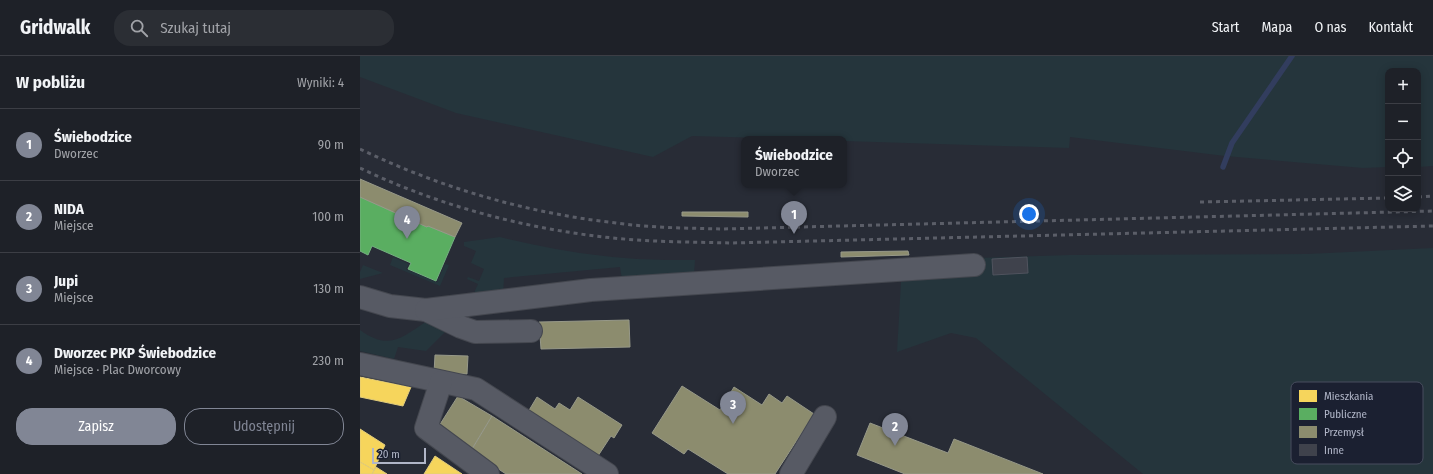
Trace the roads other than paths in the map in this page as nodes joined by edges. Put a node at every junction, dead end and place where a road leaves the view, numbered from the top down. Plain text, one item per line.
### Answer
1 (974, 265) dead end
2 (360, 297) edge
3 (426, 310) junction
4 (531, 331) dead end
5 (360, 364) edge
6 (434, 381) junction
7 (825, 417) dead end
8 (488, 474) edge
9 (606, 474) edge
10 (791, 474) edge

1 - 3 street
2 - 3 street
3 - 4 street
5 - 6 street
6 - 8 street
6 - 9 street
7 - 10 street

